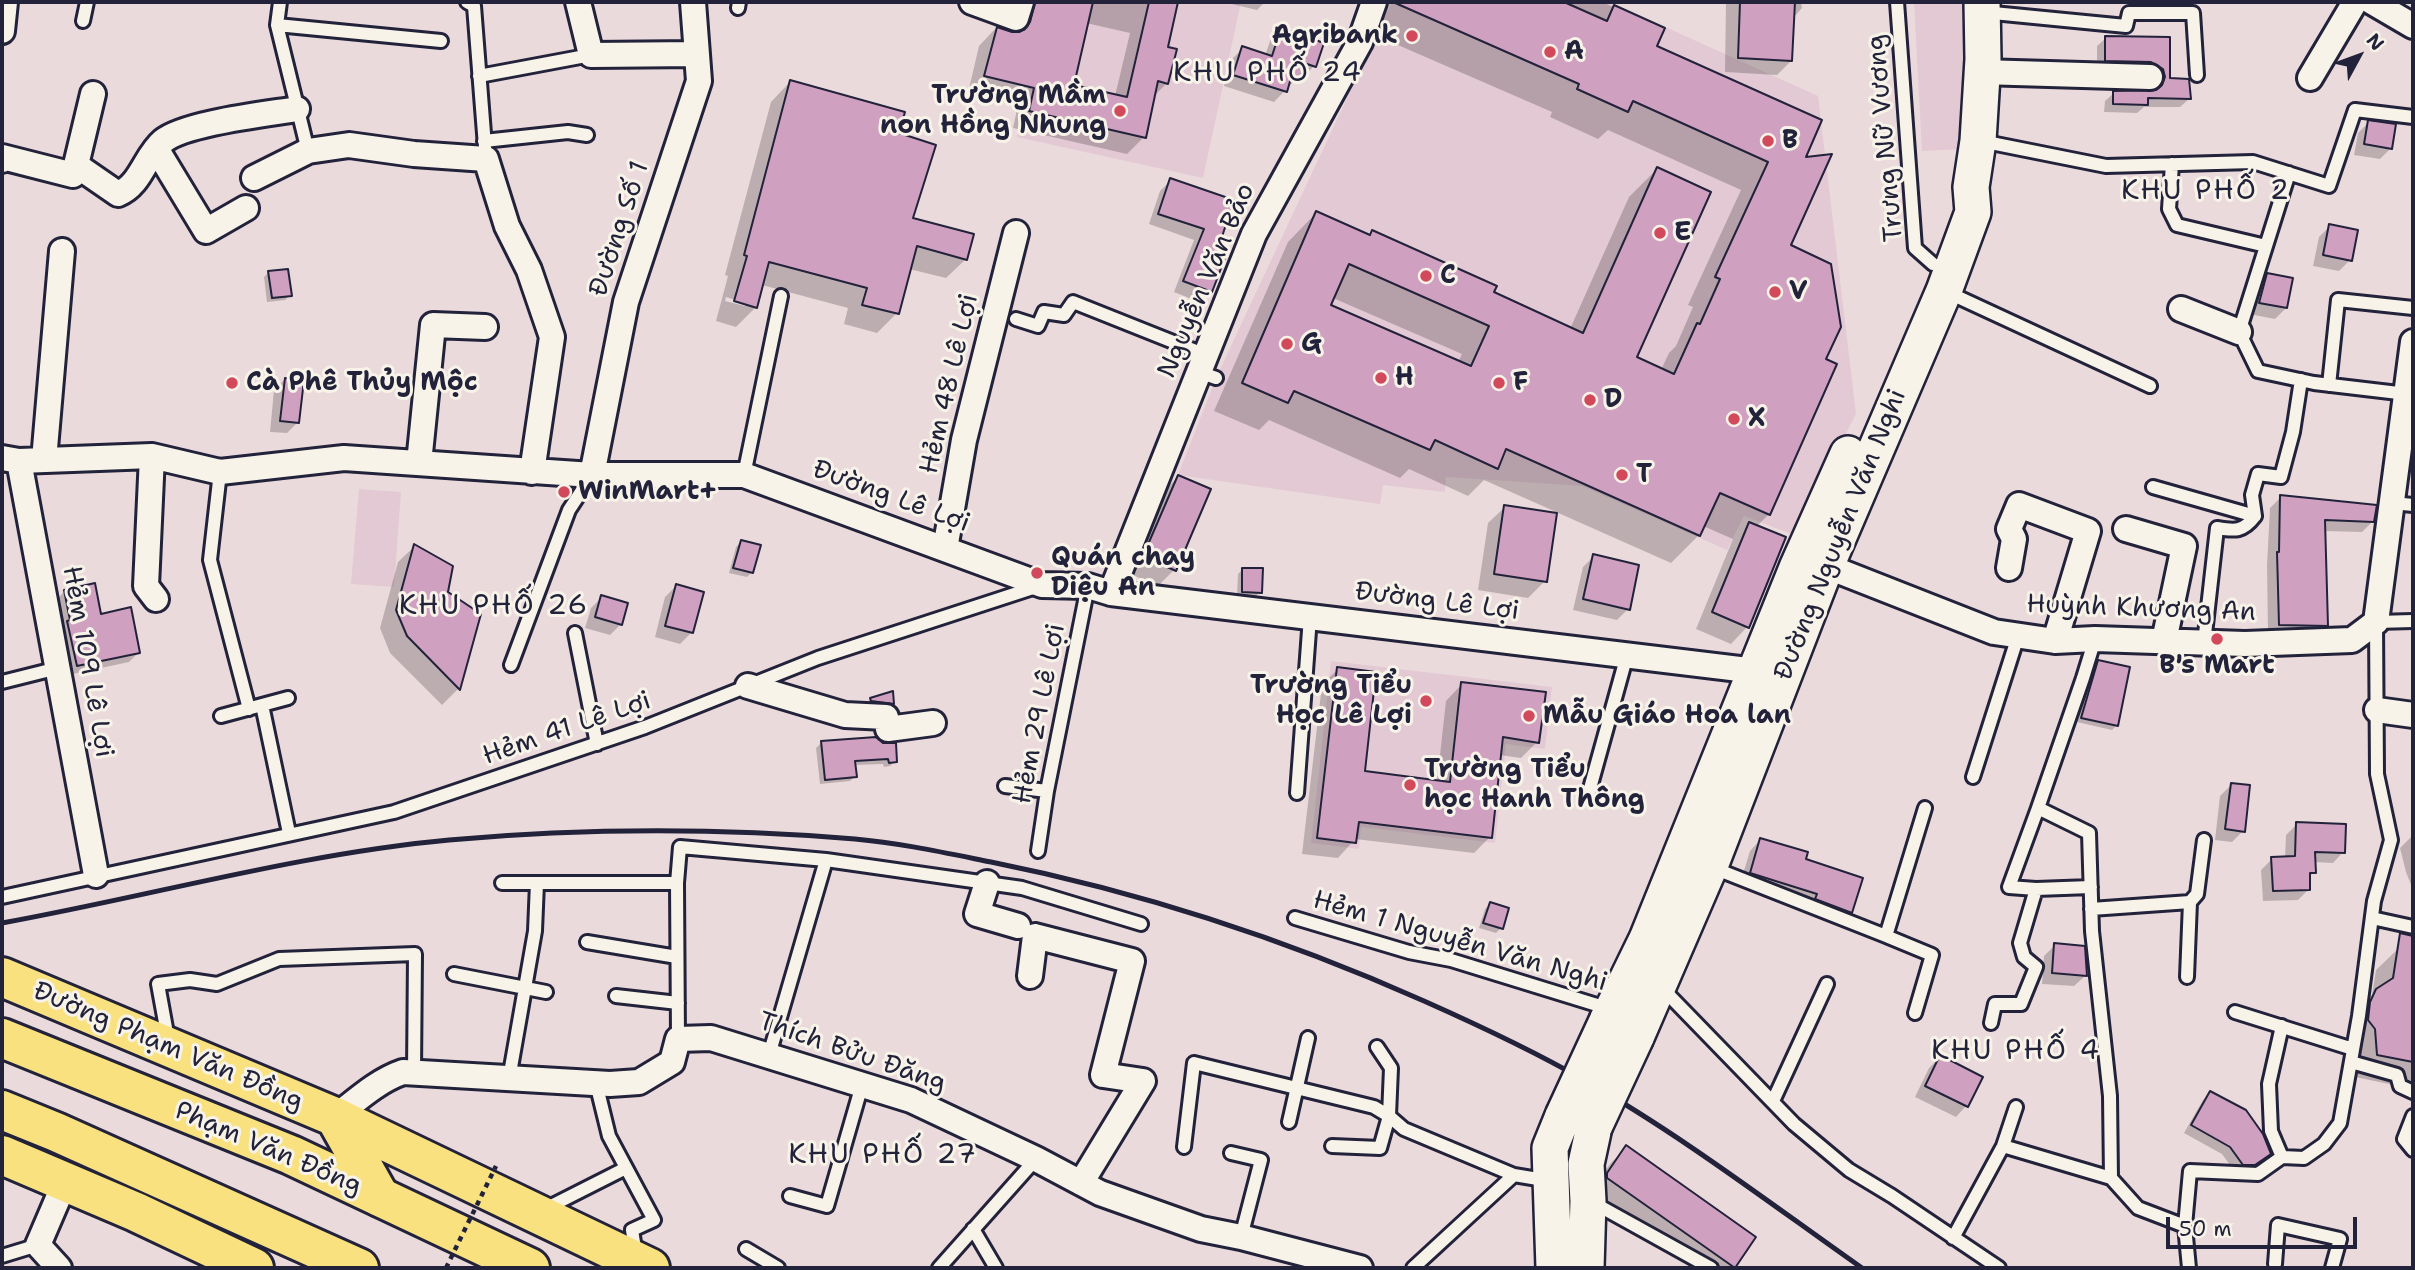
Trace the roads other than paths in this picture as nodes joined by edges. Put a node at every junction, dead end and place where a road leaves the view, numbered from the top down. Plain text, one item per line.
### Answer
1 (5, 2) edge
2 (87, 2) edge
3 (281, 2) edge
4 (467, 2) edge
5 (578, 2) edge
6 (692, 2) edge
7 (972, 2) edge
8 (1021, 2) edge
9 (1897, 2) edge
10 (2355, 2) edge
11 (2372, 2) edge
12 (1380, 4) edge
13 (1982, 7) edge
14 (83, 20) dead end
15 (277, 25) junction
16 (2413, 26) edge
17 (2, 31) edge
18 (441, 41) dead end
19 (696, 54) junction
20 (591, 55) junction
21 (1981, 72) junction
22 (2196, 75) dead end
23 (479, 76) junction
24 (2150, 77) dead end
25 (2310, 79) dead end
26 (93, 94) dead end
27 (297, 109) junction
28 (2413, 117) edge
29 (587, 135) dead end
30 (1978, 141) junction
31 (157, 150) junction
32 (485, 150) junction
33 (308, 151) junction
34 (2, 158) edge
35 (2172, 164) junction
36 (76, 165) junction
37 (2289, 173) junction
38 (254, 178) dead end
39 (246, 208) dead end
40 (1016, 233) dead end
41 (2266, 246) junction
42 (62, 251) dead end
43 (1938, 278) junction
44 (781, 296) dead end
45 (2413, 308) edge
46 (2181, 309) dead end
47 (1016, 319) dead end
48 (485, 327) dead end
49 (2239, 332) junction
50 (2413, 350) edge
51 (1207, 368) junction
52 (2301, 380) junction
53 (2329, 385) junction
54 (2150, 386) dead end
55 (2407, 394) junction
56 (152, 456) junction
57 (10, 460) edge
58 (44, 460) junction
59 (419, 463) junction
60 (220, 472) junction
61 (532, 472) junction
62 (592, 475) junction
63 (744, 475) junction
64 (2153, 486) dead end
65 (2403, 504) edge
66 (2255, 516) junction
67 (2126, 529) dead end
68 (945, 549) junction
69 (1826, 566) junction
70 (2009, 568) dead end
71 (1042, 585) junction
72 (1099, 589) junction
73 (156, 599) dead end
74 (1310, 617) junction
75 (2413, 621) edge
76 (2376, 622) junction
77 (575, 633) dead end
78 (2018, 636) junction
79 (2095, 639) junction
80 (2055, 641) junction
81 (2164, 641) junction
82 (2204, 643) junction
83 (1628, 655) junction
84 (511, 665) dead end
85 (58, 668) junction
86 (1769, 674) junction
87 (2, 682) edge
88 (748, 686) junction
89 (288, 698) dead end
90 (255, 707) junction
91 (2377, 710) junction
92 (2413, 715) edge
93 (221, 716) dead end
94 (933, 723) dead end
95 (597, 744) junction
96 (1973, 777) dead end
97 (1005, 786) dead end
98 (1047, 791) junction
99 (1589, 792) dead end
100 (1297, 793) dead end
101 (1924, 807) dead end
102 (2038, 808) junction
103 (289, 833) junction
104 (2204, 840) dead end
105 (1038, 851) dead end
106 (826, 860) junction
107 (1710, 866) junction
108 (96, 875) junction
109 (502, 883) dead end
110 (537, 883) junction
111 (677, 883) junction
112 (987, 883) junction
113 (2091, 887) junction
114 (2036, 889) junction
115 (2, 897) edge
116 (2190, 902) junction
117 (2091, 909) junction
118 (1295, 918) dead end
119 (2372, 918) junction
120 (1141, 924) dead end
121 (1017, 926) dead end
122 (2413, 927) edge
123 (1886, 936) junction
124 (587, 942) dead end
125 (677, 957) junction
126 (454, 975) dead end
127 (1030, 976) dead end
128 (2, 977) edge
129 (2187, 977) dead end
130 (1659, 984) junction
131 (1827, 984) dead end
132 (526, 989) junction
133 (546, 992) dead end
134 (616, 996) dead end
135 (678, 1003) junction
136 (2235, 1012) dead end
137 (1915, 1013) dead end
138 (1619, 1023) junction
139 (1991, 1023) dead end
140 (2282, 1026) junction
141 (2, 1038) edge
142 (1308, 1038) dead end
143 (678, 1039) junction
144 (169, 1047) junction
145 (1377, 1047) dead end
146 (768, 1055) junction
147 (2352, 1056) junction
148 (414, 1073) junction
149 (509, 1079) junction
150 (596, 1083) junction
151 (862, 1085) junction
152 (1296, 1089) junction
153 (2413, 1092) edge
154 (1773, 1101) junction
155 (2017, 1107) dead end
156 (2, 1110) edge
157 (1389, 1116) junction
158 (2413, 1116) edge
159 (335, 1117) junction
160 (1289, 1122) dead end
161 (1578, 1122) junction
162 (1332, 1146) dead end
163 (2003, 1146) junction
164 (1184, 1147) dead end
165 (2413, 1150) edge
166 (1231, 1153) dead end
167 (2, 1155) edge
168 (2282, 1157) junction
169 (1036, 1159) junction
170 (626, 1168) junction
171 (1514, 1175) junction
172 (2111, 1178) junction
173 (1551, 1181) junction
174 (65, 1182) junction
175 (1081, 1183) junction
176 (790, 1196) dead end
177 (380, 1197) junction
178 (1588, 1200) junction
179 (536, 1213) junction
180 (2185, 1226) junction
181 (973, 1229) junction
182 (1241, 1237) junction
183 (1953, 1238) junction
184 (38, 1245) junction
185 (746, 1249) dead end
186 (2, 1256) edge
187 (2275, 1264) dead end
188 (644, 1265) edge
189 (59, 1268) edge
190 (254, 1268) edge
191 (359, 1268) edge
192 (530, 1268) edge
193 (778, 1268) edge
194 (939, 1268) edge
195 (996, 1268) edge
196 (1360, 1268) edge
197 (1413, 1268) edge
198 (1553, 1268) edge
199 (1586, 1268) edge
200 (1711, 1268) edge
201 (1999, 1268) edge
202 (2189, 1268) edge
203 (2332, 1268) edge

1 - 17 street
2 - 14 lane
3 - 15 lane
4 - 23 lane
5 - 20 street
6 - 19 street, Đường Số 1
7 - 8 street
9 - 43 lane, Trưng Nữ Vương
10 - 25 street
11 - 16 street
12 - 51 street, Nguyễn Văn Bảo
13 - 21 main road, Đường Nguyễn Văn Nghi
13 - 22 lane
15 - 18 lane
15 - 27 lane
19 - 20 street
19 - 62 street, Đường Số 1
20 - 23 lane
21 - 24 street
21 - 30 main road, Đường Nguyễn Văn Nghi
23 - 32 lane
26 - 36 street
27 - 31 street
27 - 33 lane
28 - 37 lane
29 - 32 lane
30 - 35 lane
30 - 43 main road, Đường Nguyễn Văn Nghi
31 - 36 street
31 - 39 street
32 - 33 street
32 - 61 street
33 - 38 street
34 - 36 street
35 - 37 lane
35 - 41 lane
37 - 41 lane
40 - 68 street, Hẻm 48 Lê Lợi
41 - 49 lane
42 - 58 street
43 - 54 lane
43 - 69 main road, Đường Nguyễn Văn Nghi
43 - 86 main road, Đường Nguyễn Văn Nghi
44 - 63 lane
45 - 53 lane
46 - 49 street
47 - 51 lane
48 - 59 street
49 - 52 lane
50 - 55 street
51 - 72 street, Nguyễn Văn Bảo
52 - 53 lane
52 - 66 lane
53 - 55 lane
55 - 65 street
56 - 58 street, Đường Lê Lợi
56 - 60 street, Đường Lê Lợi
56 - 73 street
57 - 58 street, Đường Lê Lợi
57 - 85 street, Hẻm 109 Lê Lợi
59 - 60 street, Đường Lê Lợi
59 - 61 street, Đường Lê Lợi
60 - 90 lane
61 - 62 street, Đường Lê Lợi
62 - 63 street, Đường Lê Lợi
62 - 84 lane
63 - 68 street, Đường Lê Lợi
64 - 66 lane
65 - 76 street
66 - 82 lane
67 - 81 street
68 - 71 street, Đường Lê Lợi
69 - 78 street, Huỳnh Khương An
69 - 86 main road, Đường Nguyễn Văn Nghi
70 - 80 street
71 - 72 street, Đường Lê Lợi
71 - 88 lane, Hẻm 41 Lê Lợi
72 - 74 street, Đường Lê Lợi
72 - 98 lane, Hẻm 29 Lê Lợi
74 - 83 street, Đường Lê Lợi
74 - 100 lane
75 - 76 lane
76 - 82 street, Huỳnh Khương An
76 - 91 lane
77 - 95 lane
78 - 80 street, Huỳnh Khương An
78 - 96 lane
79 - 80 street, Huỳnh Khương An
79 - 81 street, Huỳnh Khương An
79 - 102 lane
81 - 82 street, Huỳnh Khương An
83 - 86 street, Đường Lê Lợi
83 - 99 lane
85 - 87 lane
85 - 108 street, Hẻm 109 Lê Lợi
86 - 107 main road, Đường Nguyễn Văn Nghi
86 - 138 main road, Đường Nguyễn Văn Nghi
88 - 94 street
88 - 95 lane, Hẻm 41 Lê Lợi
89 - 90 lane
90 - 93 lane
90 - 103 lane
91 - 92 street
91 - 119 lane
95 - 103 lane, Hẻm 41 Lê Lợi
97 - 98 lane
98 - 105 lane, Hẻm 29 Lê Lợi
101 - 123 lane
102 - 113 lane
102 - 114 lane
103 - 108 lane, Hẻm 41 Lê Lợi
104 - 116 lane
106 - 111 lane
106 - 112 lane
106 - 146 lane
107 - 123 lane
107 - 130 main road, Đường Nguyễn Văn Nghi
108 - 115 lane, Hẻm 41 Lê Lợi
109 - 110 lane
110 - 111 lane
110 - 132 lane
111 - 125 lane
112 - 120 lane
112 - 121 street
113 - 114 lane
113 - 117 lane
114 - 139 lane
116 - 117 lane
116 - 129 lane
117 - 172 lane
118 - 138 lane, Hẻm 1 Nguyễn Văn Nghi
119 - 122 lane
119 - 147 lane
123 - 137 lane
124 - 125 lane
125 - 135 lane
126 - 132 lane
127 - 175 street
128 - 144 main road, Đường Phạm Văn Đồng
130 - 138 main road, Đường Nguyễn Văn Nghi
130 - 154 lane
131 - 154 lane
132 - 133 lane
132 - 149 lane
134 - 135 lane
135 - 143 lane
136 - 140 lane
138 - 161 main road, bridge
140 - 147 lane
140 - 168 lane
141 - 177 main road, Phạm Văn Đồng
142 - 152 lane
143 - 146 street, Thích Bửu Đăng
143 - 150 street
144 - 148 lane
144 - 159 main road, Đường Phạm Văn Đồng
145 - 157 lane
146 - 151 street, Thích Bửu Đăng
147 - 153 lane
147 - 168 lane
148 - 149 street
148 - 159 street
149 - 150 street
150 - 170 lane
151 - 169 street, Thích Bửu Đăng
151 - 176 lane
152 - 157 lane
152 - 160 lane
152 - 164 lane
154 - 183 lane
155 - 163 lane
156 - 191 main road
157 - 162 lane
157 - 171 lane
158 - 165 lane
159 - 177 main road
159 - 179 main road, Phạm Văn Đồng
161 - 173 main road
161 - 178 main road
163 - 172 lane
163 - 183 lane
166 - 182 lane
167 - 174 main road
168 - 180 lane
169 - 175 street, Thích Bửu Đăng
169 - 181 lane
170 - 179 lane
170 - 188 lane
171 - 173 lane
171 - 197 lane
172 - 180 lane
173 - 198 main road
174 - 184 street
174 - 190 main road
175 - 182 street, Thích Bửu Đăng
177 - 192 main road, Phạm Văn Đồng
178 - 199 main road
178 - 200 lane
179 - 188 main road, Phạm Văn Đồng
180 - 202 lane
181 - 194 lane
181 - 195 lane
182 - 196 street, Thích Bửu Đăng
183 - 201 lane
184 - 186 lane
184 - 189 street
185 - 193 lane
187 - 203 lane

